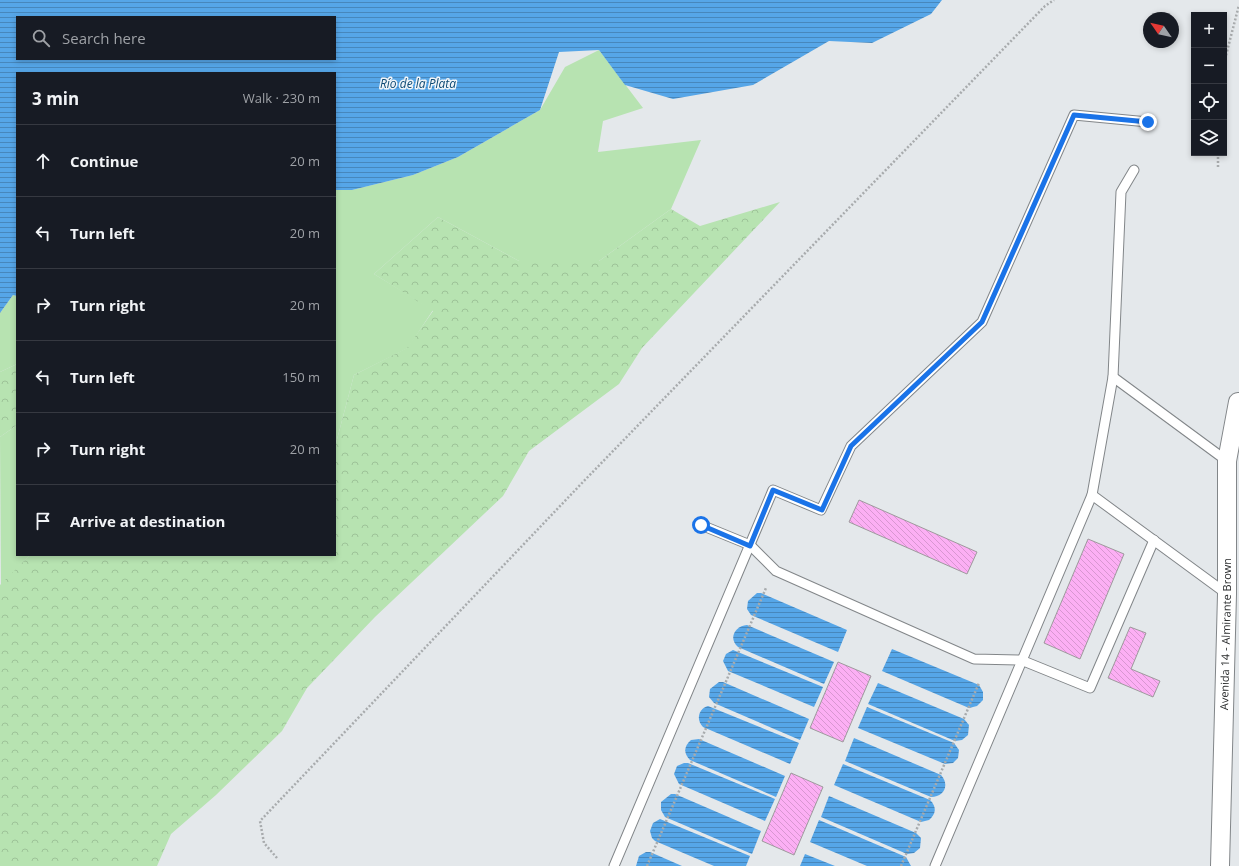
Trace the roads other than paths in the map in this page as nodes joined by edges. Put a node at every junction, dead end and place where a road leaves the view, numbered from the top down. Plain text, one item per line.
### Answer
1 (1148, 122) dead end
2 (1134, 170) dead end
3 (1113, 377) junction
4 (1238, 402) edge
5 (1227, 461) junction
6 (1092, 495) junction
7 (701, 525) dead end
8 (1154, 540) junction
9 (750, 546) junction
10 (1227, 594) junction
11 (1021, 660) junction
12 (614, 866) edge
13 (934, 866) edge
14 (1220, 866) edge

1 - 9 lane
2 - 3 lane
3 - 5 lane
3 - 6 lane
4 - 5 street, Avenida 14 - Almirante Brown
5 - 10 street, Avenida 14 - Almirante Brown
6 - 8 lane
6 - 11 lane
7 - 9 lane
8 - 10 lane
8 - 11 lane
9 - 11 lane
9 - 12 lane
10 - 14 street, Avenida 14 - Almirante Brown
11 - 13 lane

